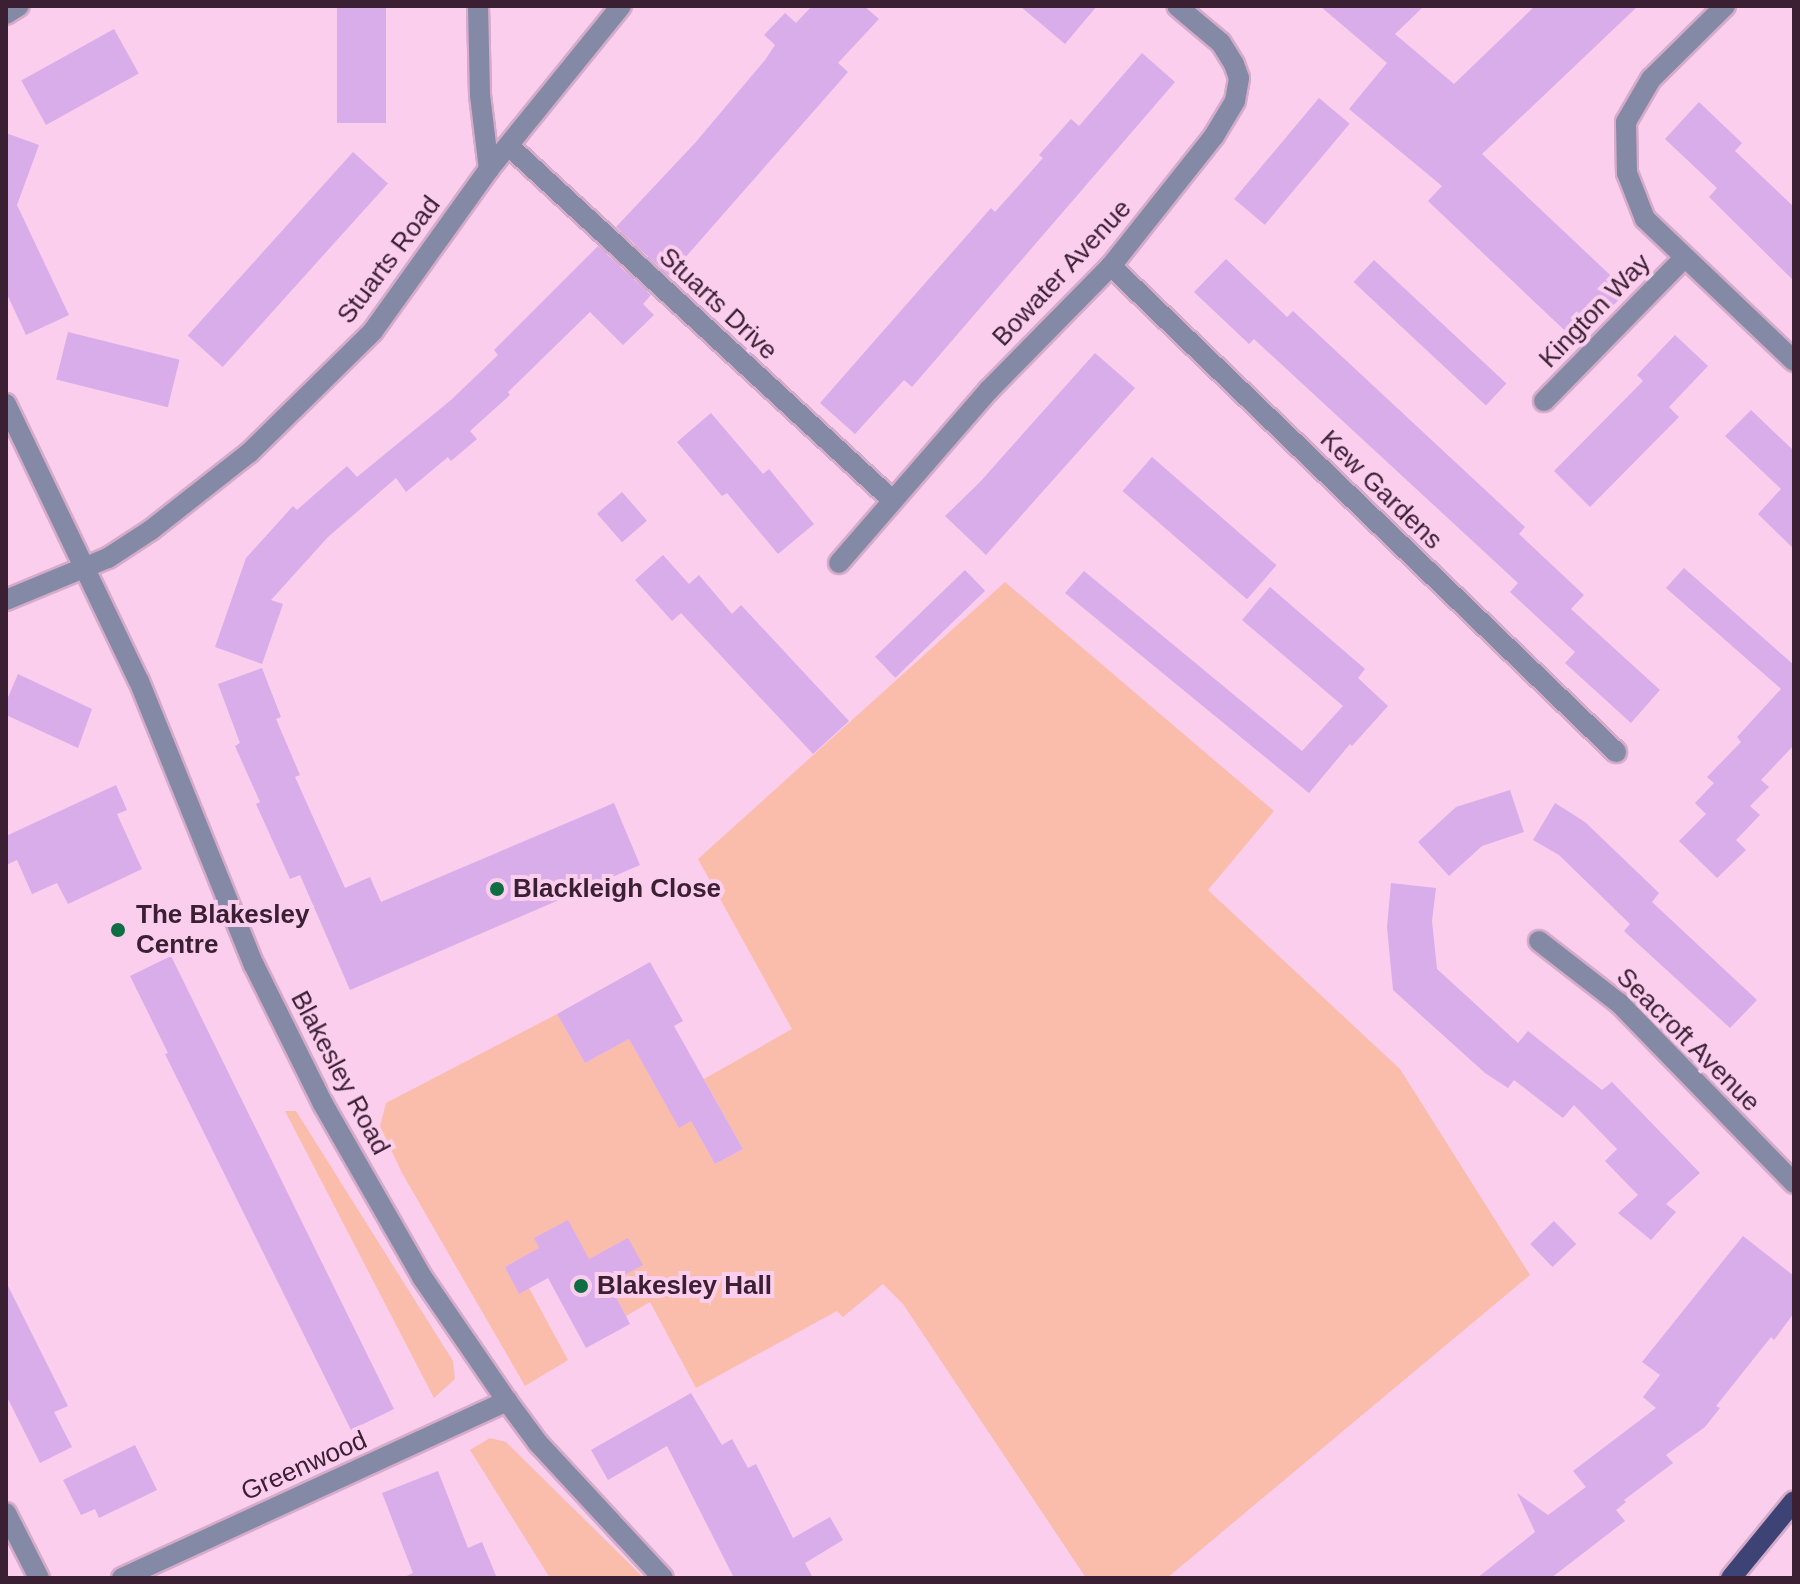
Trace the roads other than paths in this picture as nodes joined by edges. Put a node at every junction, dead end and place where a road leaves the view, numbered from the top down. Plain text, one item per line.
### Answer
1 (19, 6) edge
2 (478, 6) edge
3 (621, 6) edge
4 (1177, 6) edge
5 (1725, 6) edge
6 (6, 14) edge
7 (509, 146) junction
8 (489, 169) junction
9 (1684, 258) junction
10 (1111, 266) junction
11 (1794, 361) edge
12 (1544, 401) dead end
13 (6, 404) edge
14 (891, 499) junction
15 (839, 563) dead end
16 (88, 568) junction
17 (6, 600) edge
18 (1616, 752) dead end
19 (1539, 941) dead end
20 (1794, 1183) edge
21 (507, 1401) junction
22 (1794, 1501) edge
23 (6, 1513) edge
24 (39, 1578) edge
25 (122, 1578) edge
26 (663, 1578) edge
27 (1731, 1578) edge

1 - 6 street
2 - 8 street
3 - 7 street, Stuarts Road
4 - 10 street, Bowater Avenue
5 - 9 street, Kington Way
7 - 8 street, Stuarts Road
7 - 14 street, Stuarts Drive
8 - 16 street, Stuarts Road
9 - 11 street, Kington Way
9 - 12 street, Kington Way
10 - 14 street, Bowater Avenue
10 - 18 street, Kew Gardens
13 - 16 street, Blakesley Road
14 - 15 street, Bowater Avenue
16 - 17 street, Stuarts Road
16 - 21 street, Blakesley Road
19 - 20 street, Seacroft Avenue
21 - 25 street, Greenwood
21 - 26 street, Blakesley Road
22 - 27 main road
23 - 24 street

